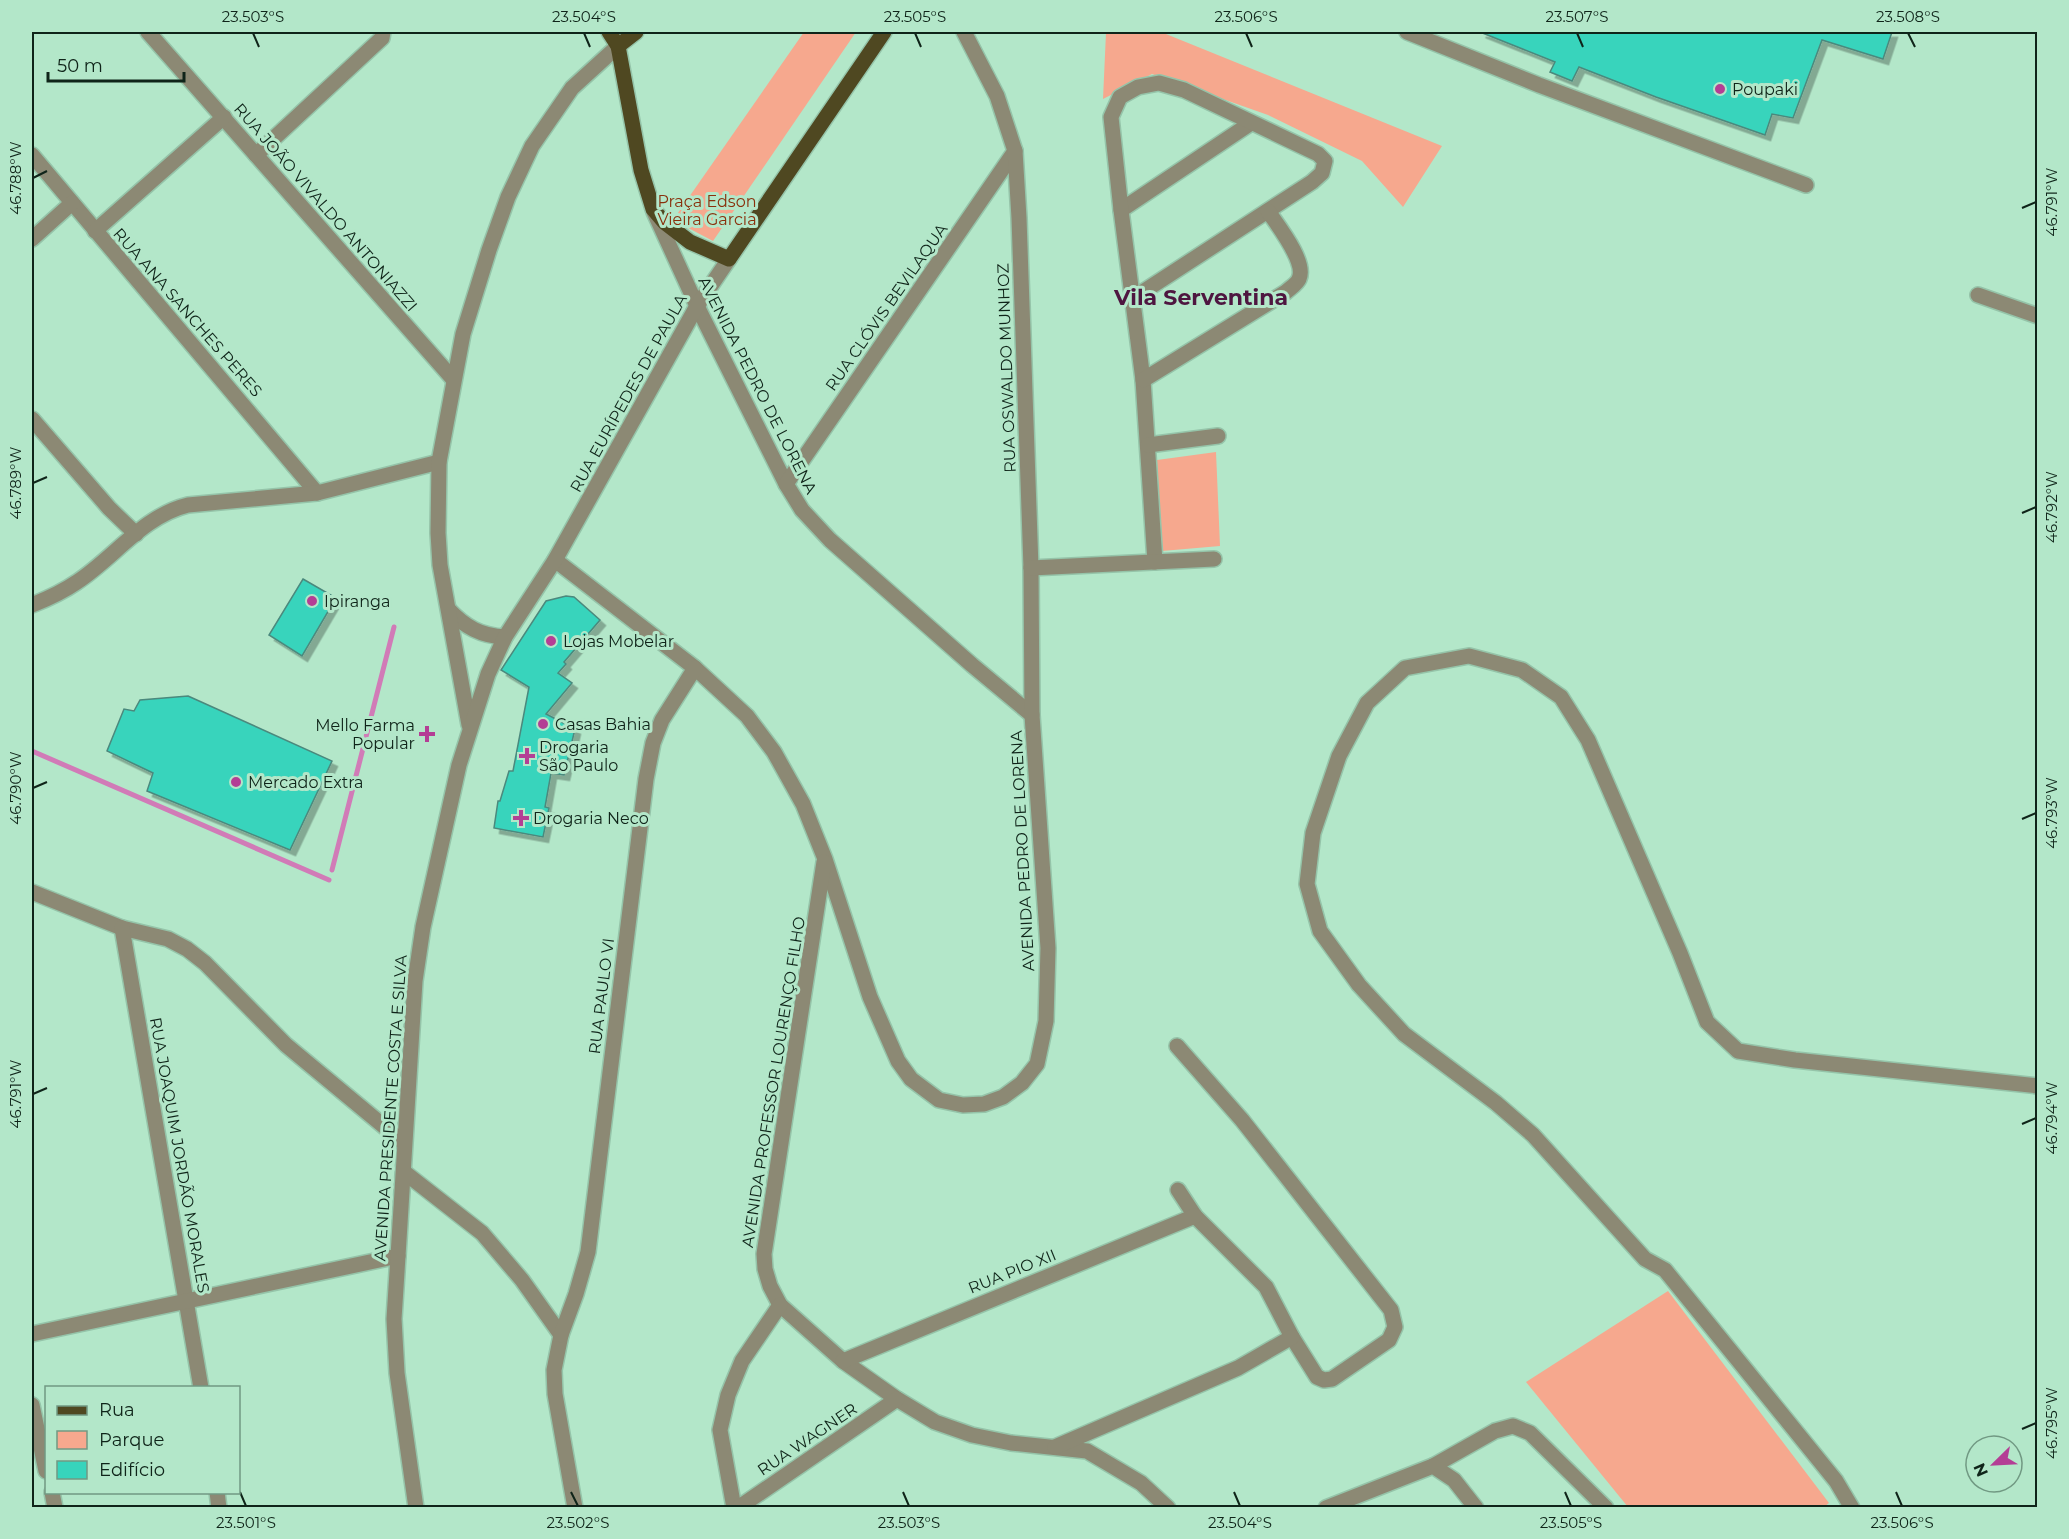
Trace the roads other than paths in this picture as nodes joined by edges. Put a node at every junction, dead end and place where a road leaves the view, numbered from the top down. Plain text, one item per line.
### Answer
1 (148, 32) edge
2 (383, 32) edge
3 (609, 32) edge
4 (636, 32) edge
5 (884, 32) edge
6 (964, 32) edge
7 (1407, 32) edge
8 (618, 46) junction
9 (224, 117) junction
10 (1251, 123) junction
11 (1016, 151) junction
12 (32, 155) edge
13 (256, 155) junction
14 (1806, 184) dead end
15 (72, 203) junction
16 (653, 209) junction
17 (1120, 210) junction
18 (1268, 211) junction
19 (95, 231) junction
20 (32, 239) edge
21 (729, 259) junction
22 (1978, 295) dead end
23 (1132, 299) junction
24 (697, 306) junction
25 (2037, 316) edge
26 (453, 379) junction
27 (1143, 380) junction
28 (32, 419) edge
29 (1218, 436) dead end
30 (1148, 445) junction
31 (439, 462) junction
32 (786, 484) junction
33 (317, 493) junction
34 (136, 534) junction
35 (1214, 559) dead end
36 (555, 560) junction
37 (1155, 562) junction
38 (1031, 568) junction
39 (32, 606) edge
40 (449, 610) junction
41 (505, 638) junction
42 (695, 668) junction
43 (1032, 715) junction
44 (470, 728) junction
45 (825, 859) junction
46 (32, 892) edge
47 (122, 928) junction
48 (1177, 1046) dead end
49 (2037, 1086) edge
50 (404, 1143) junction
51 (404, 1172) junction
52 (1178, 1190) dead end
53 (1195, 1216) junction
54 (398, 1256) junction
55 (187, 1302) junction
56 (780, 1305) junction
57 (32, 1334) edge
58 (561, 1335) junction
59 (1292, 1337) junction
60 (843, 1361) junction
61 (201, 1386) edge
62 (897, 1400) junction
63 (32, 1405) edge
64 (1055, 1447) junction
65 (45, 1466) edge
66 (1433, 1466) junction
67 (416, 1508) edge
68 (575, 1508) edge
69 (736, 1508) edge
70 (1168, 1508) edge
71 (1326, 1508) edge
72 (1476, 1508) edge
73 (1606, 1508) edge
74 (1852, 1508) edge

1 - 9 street, RUA JOÃO VIVALDO ANTONIAZZI
2 - 13 street
3 - 8 main road
4 - 8 main road
5 - 21 main road, RUA EURÍPEDES DE PAULA
6 - 11 street, RUA OSWALDO MUNHOZ
7 - 14 street
8 - 16 main road, AVENIDA PEDRO DE LORENA
8 - 26 street, AVENIDA PRESIDENTE COSTA E SILVA
9 - 13 street, RUA JOÃO VIVALDO ANTONIAZZI
9 - 19 street
10 - 17 street
10 - 17 street
10 - 18 street
11 - 32 street, RUA CLÓVIS BEVILAQUA
11 - 38 street, RUA OSWALDO MUNHOZ
12 - 15 street, RUA ANA SANCHES PERES
13 - 26 street, RUA JOÃO VIVALDO ANTONIAZZI
15 - 19 street, RUA ANA SANCHES PERES
15 - 20 street
16 - 21 main road, AVENIDA PEDRO DE LORENA
16 - 24 street, AVENIDA PEDRO DE LORENA
17 - 23 street
18 - 23 street
18 - 27 street
19 - 33 street, RUA ANA SANCHES PERES
21 - 24 street, RUA EURÍPEDES DE PAULA
22 - 25 street
23 - 27 street
24 - 32 street, AVENIDA PEDRO DE LORENA
24 - 36 street, RUA EURÍPEDES DE PAULA
26 - 31 street, AVENIDA PRESIDENTE COSTA E SILVA
27 - 30 street
28 - 34 street
29 - 30 street
30 - 37 street
31 - 33 street
31 - 40 street, AVENIDA PRESIDENTE COSTA E SILVA
32 - 43 street, AVENIDA PEDRO DE LORENA
33 - 34 street
34 - 39 street
35 - 37 street
36 - 41 street, RUA EURÍPEDES DE PAULA
36 - 42 street
37 - 38 street
38 - 43 street, RUA OSWALDO MUNHOZ
40 - 41 street
40 - 44 street, AVENIDA PRESIDENTE COSTA E SILVA
41 - 44 street, RUA EURÍPEDES DE PAULA
42 - 45 street
42 - 58 street, RUA PAULO VI
43 - 45 street, AVENIDA PEDRO DE LORENA
44 - 50 street, AVENIDA PRESIDENTE COSTA E SILVA
45 - 56 street, AVENIDA PROFESSOR LOURENÇO FILHO
46 - 47 street
47 - 50 street
47 - 55 street, RUA JOAQUIM JORDÃO MORALES
48 - 59 street
49 - 74 street
50 - 51 street, AVENIDA PRESIDENTE COSTA E SILVA
51 - 54 street, AVENIDA PRESIDENTE COSTA E SILVA
51 - 58 street
52 - 53 street
53 - 59 street
53 - 60 street, RUA PIO XII
54 - 55 street
54 - 67 street, AVENIDA PRESIDENTE COSTA E SILVA
55 - 57 street
55 - 61 street, RUA JOAQUIM JORDÃO MORALES
56 - 60 street, AVENIDA PROFESSOR LOURENÇO FILHO
56 - 69 street
58 - 68 street, RUA PAULO VI
59 - 64 street
60 - 62 street, AVENIDA PROFESSOR LOURENÇO FILHO
62 - 64 street, AVENIDA PROFESSOR LOURENÇO FILHO
62 - 69 street, RUA WAGNER
63 - 65 street
64 - 70 street, AVENIDA PROFESSOR LOURENÇO FILHO
66 - 71 street
66 - 72 street
66 - 73 street

